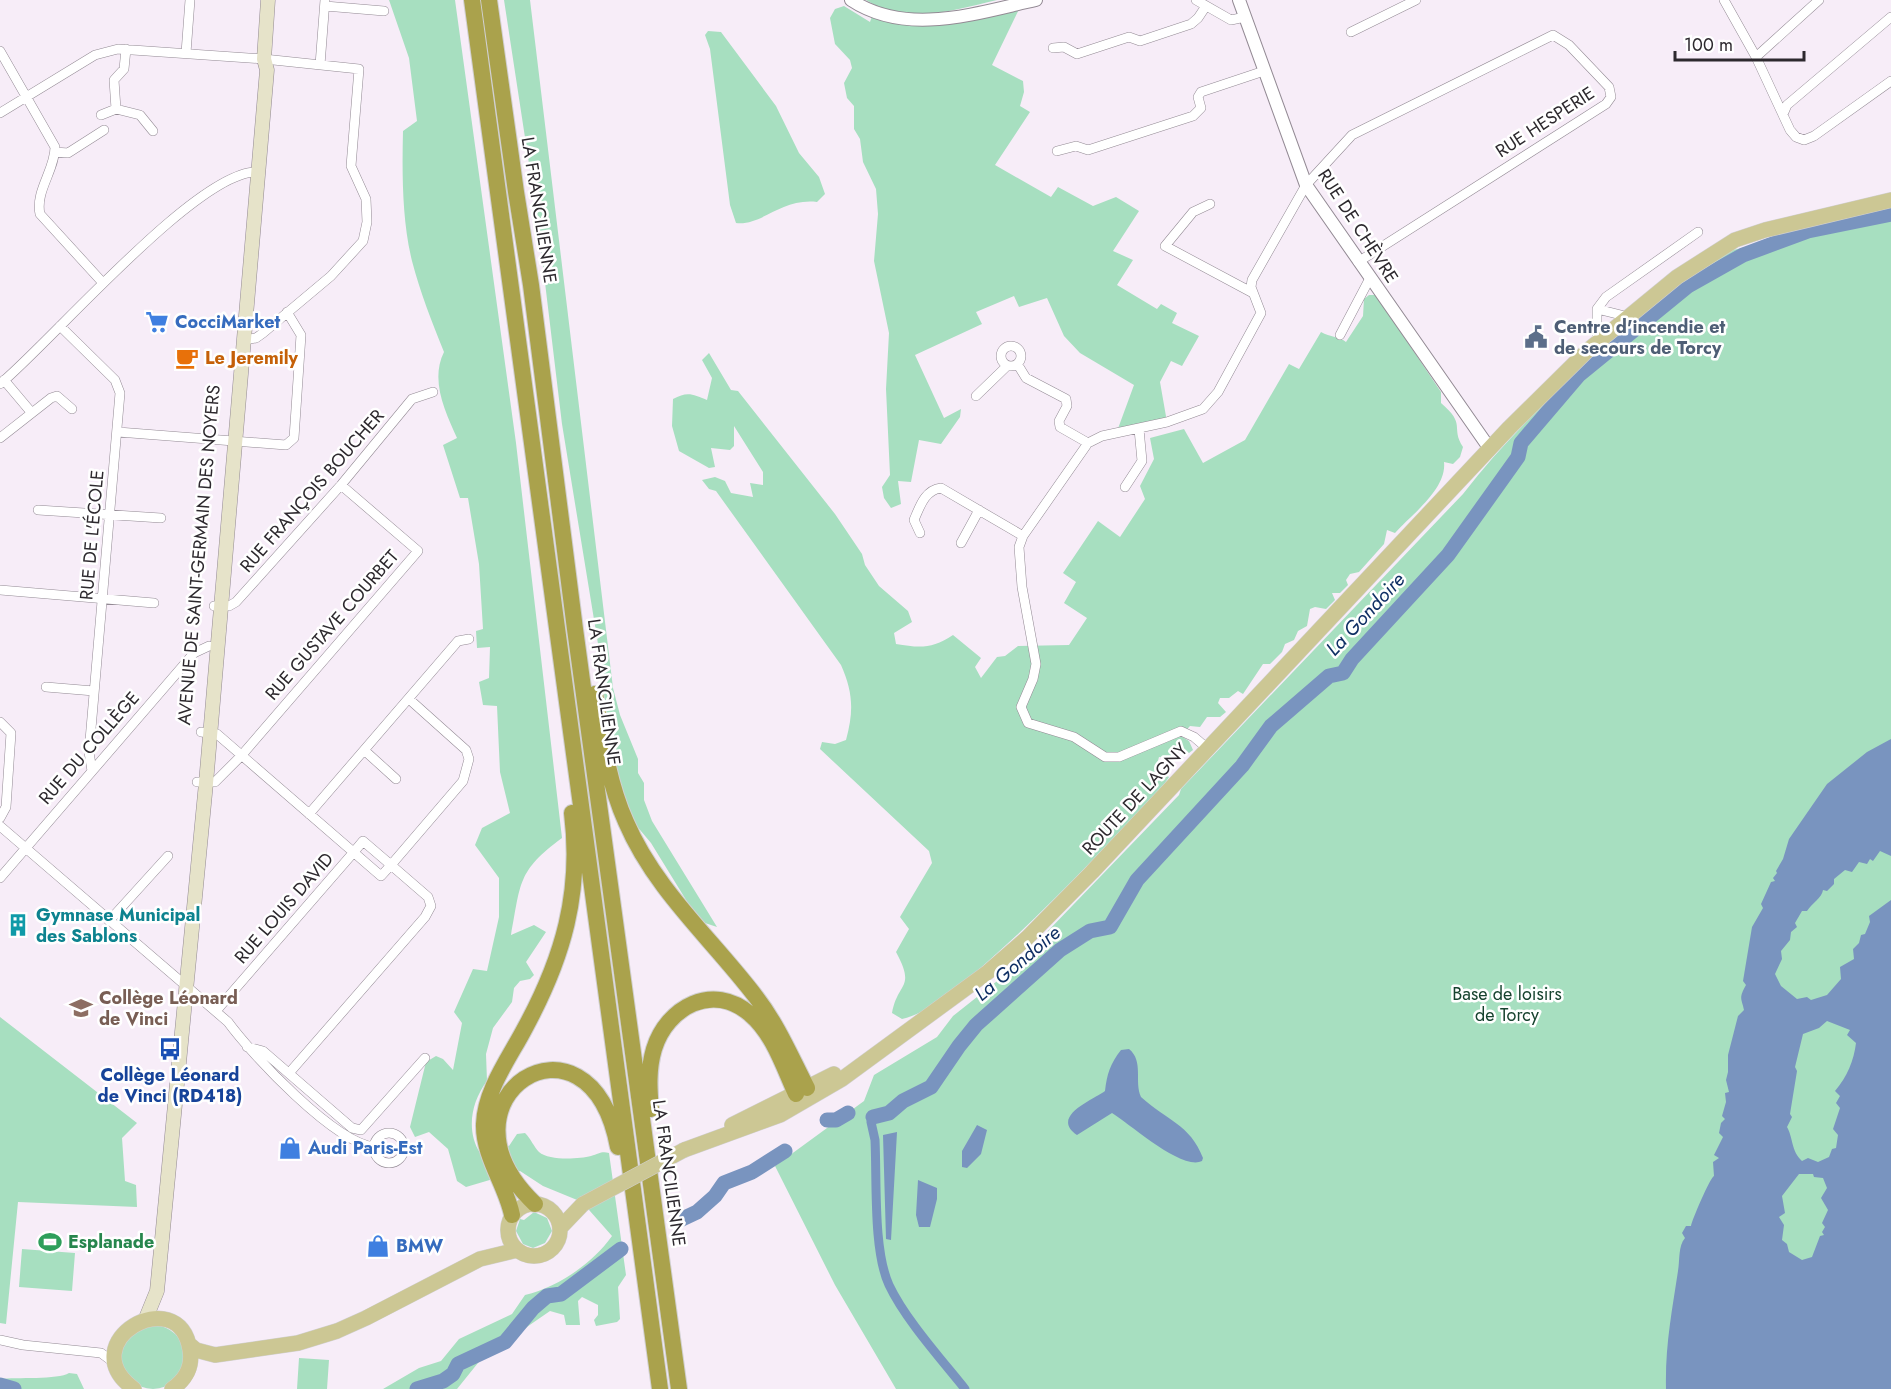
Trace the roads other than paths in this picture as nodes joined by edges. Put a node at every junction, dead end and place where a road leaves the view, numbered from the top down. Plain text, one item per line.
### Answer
1 (190, 0) edge
2 (268, 0) edge
3 (472, 0) edge
4 (489, 0) edge
5 (851, 0) edge
6 (1036, 0) edge
7 (1196, 0) edge
8 (1239, 0) edge
9 (1416, 0) edge
10 (1724, 0) edge
11 (1819, 0) edge
12 (325, 3) edge
13 (1206, 6) junction
14 (384, 11) dead end
15 (1245, 17) junction
16 (1891, 17) edge
17 (1351, 32) dead end
18 (1053, 48) dead end
19 (126, 49) junction
20 (0, 51) edge
21 (186, 53) junction
22 (1756, 57) junction
23 (264, 59) junction
24 (320, 65) junction
25 (1264, 71) junction
26 (1891, 81) edge
27 (27, 96) junction
28 (116, 109) junction
29 (1784, 112) junction
30 (0, 113) edge
31 (101, 115) dead end
32 (104, 130) dead end
33 (153, 131) dead end
34 (1057, 151) dead end
35 (55, 152) junction
36 (254, 172) junction
37 (1306, 185) junction
38 (1891, 200) edge
39 (1210, 204) dead end
40 (1698, 232) dead end
41 (1358, 262) junction
42 (1370, 278) junction
43 (103, 283) junction
44 (1253, 293) junction
45 (1597, 309) junction
46 (287, 312) junction
47 (1629, 317) junction
48 (60, 326) junction
49 (1340, 335) dead end
50 (244, 340) junction
51 (1598, 343) junction
52 (1018, 365) junction
53 (1007, 366) junction
54 (2, 382) edge
55 (433, 392) dead end
56 (976, 396) dead end
57 (72, 409) dead end
58 (31, 412) junction
59 (1138, 429) junction
60 (118, 432) junction
61 (0, 438) edge
62 (231, 442) junction
63 (1088, 443) junction
64 (1490, 449) junction
65 (341, 485) junction
66 (1125, 487) dead end
67 (38, 510) dead end
68 (979, 510) junction
69 (110, 514) junction
70 (160, 518) dead end
71 (920, 532) dead end
72 (1023, 536) junction
73 (961, 543) dead end
74 (0, 590) edge
75 (102, 599) junction
76 (154, 603) dead end
77 (217, 606) junction
78 (575, 629) junction
79 (469, 639) dead end
80 (209, 646) junction
81 (46, 687) dead end
82 (94, 691) junction
83 (409, 699) junction
84 (569, 710) junction
85 (0, 722) edge
86 (205, 732) junction
87 (1208, 749) junction
88 (364, 750) junction
89 (241, 756) junction
90 (92, 771) junction
91 (396, 779) dead end
92 (202, 783) junction
93 (309, 814) junction
94 (0, 818) edge
95 (0, 826) edge
96 (25, 848) junction
97 (353, 853) junction
98 (168, 856) dead end
99 (391, 865) junction
100 (0, 878) edge
101 (109, 921) junction
102 (185, 984) junction
103 (216, 1011) junction
104 (247, 1047) junction
105 (425, 1058) dead end
106 (290, 1072) junction
107 (801, 1097) junction
108 (374, 1147) dead end
109 (634, 1192) junction
110 (583, 1204) junction
111 (543, 1207) junction
112 (655, 1213) junction
113 (512, 1215) junction
114 (560, 1228) junction
115 (508, 1233) junction
116 (517, 1250) junction
117 (480, 1259) junction
118 (158, 1291) junction
119 (146, 1318) junction
120 (167, 1321) junction
121 (0, 1340) edge
122 (189, 1344) junction
123 (117, 1345) junction
124 (101, 1353) junction
125 (215, 1355) junction
126 (116, 1364) junction
127 (189, 1369) junction
128 (134, 1389) edge
129 (172, 1389) edge
130 (660, 1389) edge
131 (679, 1389) edge

1 - 21 street
2 - 23 main road, AVENUE DE SAINT-GERMAIN DES NOYERS
3 - 84 highway, LA FRANCILIENNE
4 - 78 highway, LA FRANCILIENNE
5 - 6 street
7 - 13 street
8 - 15 street, RUE DE CHÈVRE
9 - 17 street
10 - 22 street
11 - 22 street
12 - 14 street
12 - 24 street
13 - 15 street
13 - 18 street
15 - 25 street, RUE DE CHÈVRE
16 - 29 street
19 - 21 street
19 - 27 street
19 - 28 street
20 - 27 street
21 - 23 street
22 - 29 street
23 - 24 street
23 - 36 main road, AVENUE DE SAINT-GERMAIN DES NOYERS
24 - 46 street
25 - 34 street
25 - 37 street, RUE DE CHÈVRE
26 - 29 street
27 - 30 street
27 - 35 street
28 - 31 street
28 - 33 street
32 - 35 street
35 - 43 street
36 - 43 street
36 - 50 main road, AVENUE DE SAINT-GERMAIN DES NOYERS
36 - 62 main road, AVENUE DE SAINT-GERMAIN DES NOYERS
37 - 41 street, RUE DE CHÈVRE
37 - 41 street, RUE HESPERIE
37 - 44 street
38 - 47 main road
39 - 44 street
40 - 45 street
41 - 42 street, RUE DE CHÈVRE
42 - 49 street
42 - 64 street, RUE DE CHÈVRE
43 - 48 street
44 - 59 street
45 - 47 street
45 - 51 street
46 - 50 street
46 - 62 street
47 - 51 main road
48 - 54 street
48 - 60 street, RUE DE L'ÉCOLE
50 - 62 main road, AVENUE DE SAINT-GERMAIN DES NOYERS
51 - 64 main road, ROUTE DE LAGNY
52 - 53 street
52 - 53 street
52 - 63 street
53 - 56 street
54 - 58 street
55 - 65 street, RUE FRANÇOIS BOUCHER
57 - 58 street
58 - 61 street
59 - 63 street
59 - 66 street
60 - 62 street
60 - 69 street, RUE DE L'ÉCOLE
62 - 77 main road, AVENUE DE SAINT-GERMAIN DES NOYERS
63 - 72 street
64 - 87 main road, ROUTE DE LAGNY
65 - 77 street, RUE FRANÇOIS BOUCHER
65 - 89 street, RUE GUSTAVE COURBET
67 - 69 street
68 - 71 street
68 - 72 street
68 - 73 street
69 - 70 street
69 - 75 street, RUE DE L'ÉCOLE
72 - 87 street
74 - 75 street
75 - 76 street
75 - 82 street, RUE DE L'ÉCOLE
77 - 80 main road, AVENUE DE SAINT-GERMAIN DES NOYERS
77 - 86 main road, AVENUE DE SAINT-GERMAIN DES NOYERS
78 - 107 highway
78 - 112 highway, LA FRANCILIENNE
79 - 83 street
80 - 86 main road, AVENUE DE SAINT-GERMAIN DES NOYERS
80 - 90 street, RUE DU COLLÈGE
81 - 82 street
82 - 90 street, RUE DE L'ÉCOLE
83 - 88 street
83 - 99 street
84 - 109 highway, LA FRANCILIENNE
84 - 113 highway
85 - 94 street
86 - 89 street
86 - 92 main road, AVENUE DE SAINT-GERMAIN DES NOYERS
87 - 107 main road, ROUTE DE LAGNY
88 - 91 street
88 - 93 street
89 - 92 street, RUE GUSTAVE COURBET
89 - 93 street
90 - 96 street, RUE DU COLLÈGE
92 - 102 main road, AVENUE DE SAINT-GERMAIN DES NOYERS
93 - 97 street
95 - 96 street
96 - 100 street, RUE DU COLLÈGE
96 - 101 street
97 - 99 street
97 - 99 street
97 - 103 street, RUE LOUIS DAVID
98 - 101 street
99 - 106 street
101 - 102 street
102 - 103 street
102 - 118 main road, AVENUE DE SAINT-GERMAIN DES NOYERS
103 - 104 street
104 - 106 street
104 - 108 street
105 - 106 street
107 - 110 main road, ROUTE DE LAGNY, bridge
107 - 112 highway
109 - 111 highway
109 - 130 highway, LA FRANCILIENNE
110 - 111 main road
110 - 114 main road
111 - 113 main road
111 - 114 main road
112 - 131 highway, LA FRANCILIENNE
113 - 115 main road
114 - 116 main road
115 - 116 main road
115 - 117 main road
116 - 117 main road
117 - 125 main road
118 - 119 main road, AVENUE DE SAINT-GERMAIN DES NOYERS
118 - 120 main road, AVENUE DE SAINT-GERMAIN DES NOYERS
119 - 120 main road
119 - 123 main road
120 - 122 main road
121 - 124 street
122 - 125 main road
122 - 127 main road
123 - 124 street
123 - 126 main road
124 - 126 street
125 - 127 main road
126 - 128 main road
127 - 129 main road

